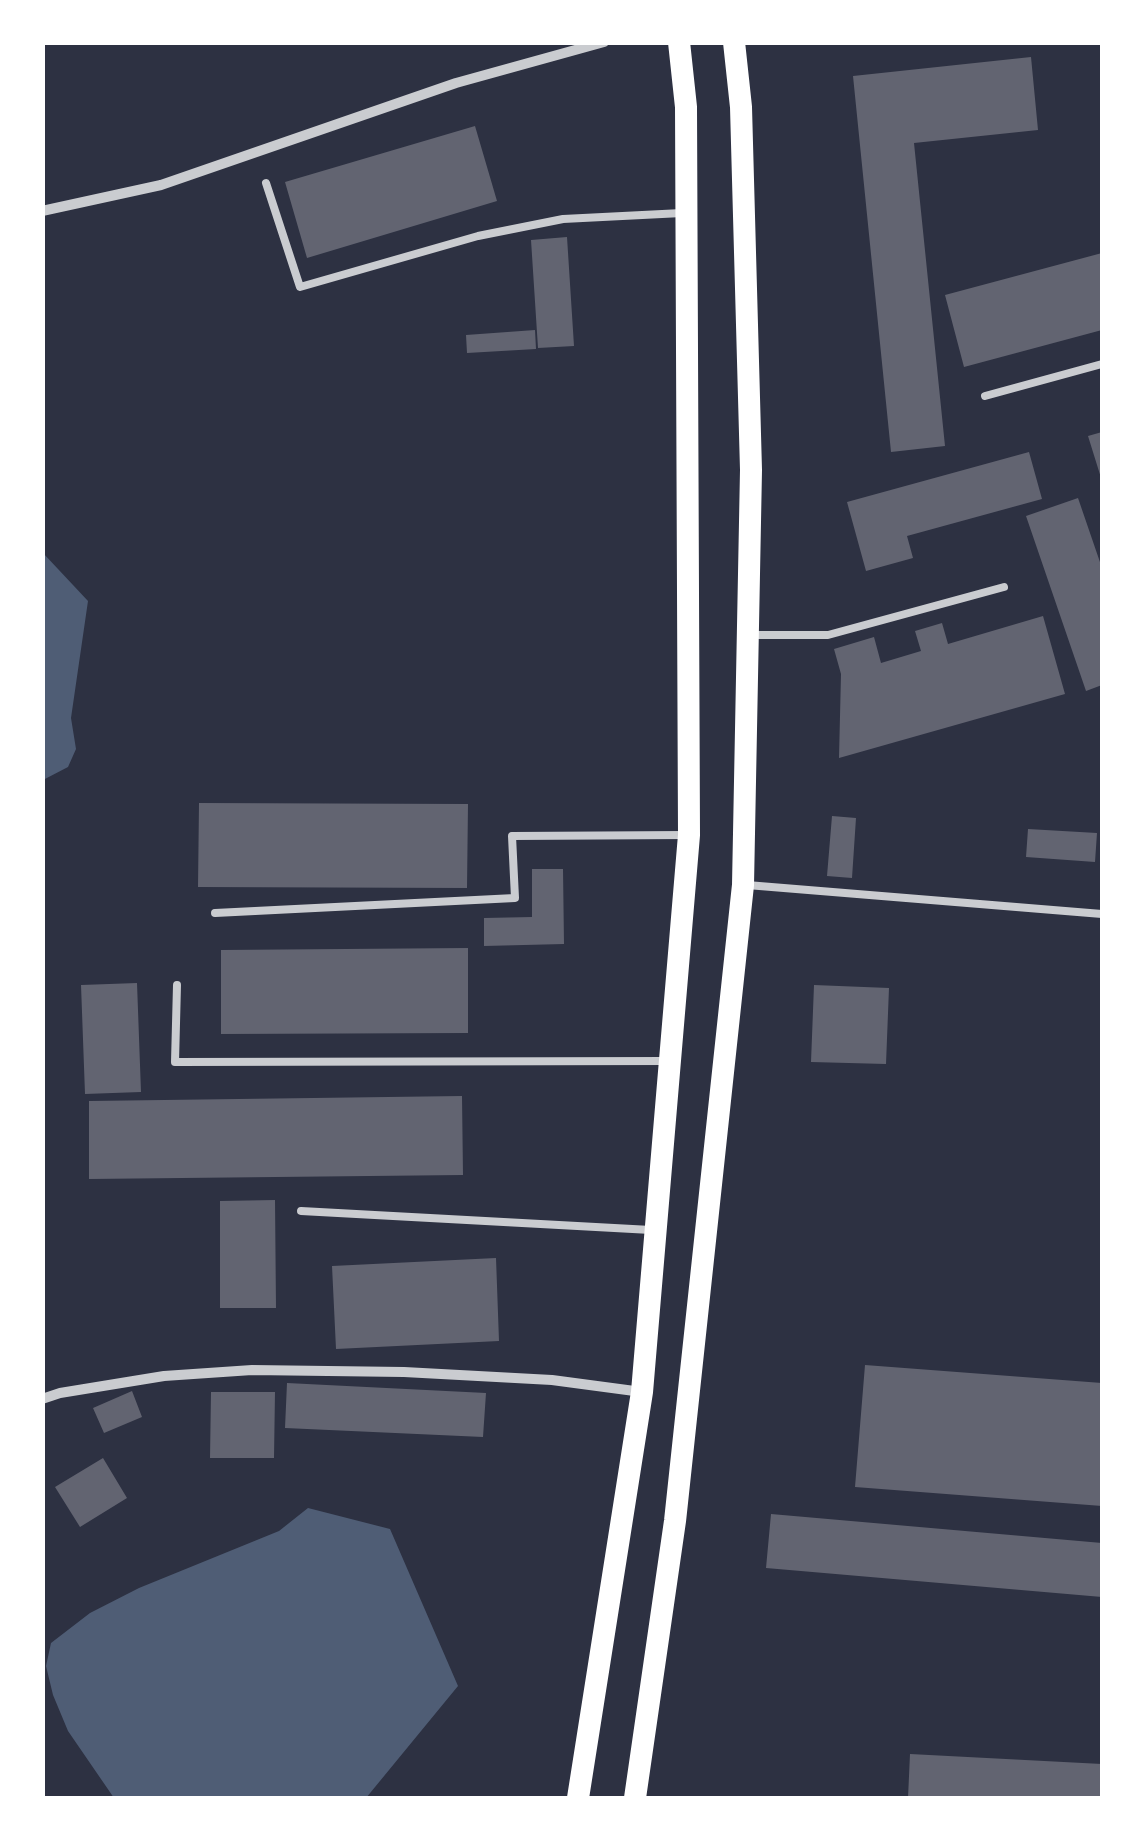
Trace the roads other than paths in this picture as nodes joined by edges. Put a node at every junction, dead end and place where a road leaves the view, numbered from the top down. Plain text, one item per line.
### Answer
1 (604, 42) edge
2 (679, 42) edge
3 (734, 42) edge
4 (266, 184) dead end
5 (42, 211) edge
6 (686, 213) junction
7 (1102, 364) edge
8 (986, 396) dead end
9 (1004, 587) dead end
10 (748, 635) junction
11 (688, 835) junction
12 (743, 885) junction
13 (215, 913) dead end
14 (1102, 914) edge
15 (178, 985) dead end
16 (672, 1061) junction
17 (301, 1211) dead end
18 (656, 1230) junction
19 (642, 1392) junction
20 (42, 1399) edge
21 (578, 1798) edge
22 (634, 1798) edge

1 - 5 street
2 - 6 highway
3 - 10 highway
4 - 6 lane
6 - 11 highway
7 - 8 lane
9 - 10 lane
10 - 12 highway
11 - 13 lane
11 - 16 highway
12 - 14 lane
12 - 22 highway
15 - 16 lane
16 - 18 highway
17 - 18 lane
18 - 19 highway
19 - 20 street
19 - 21 highway

